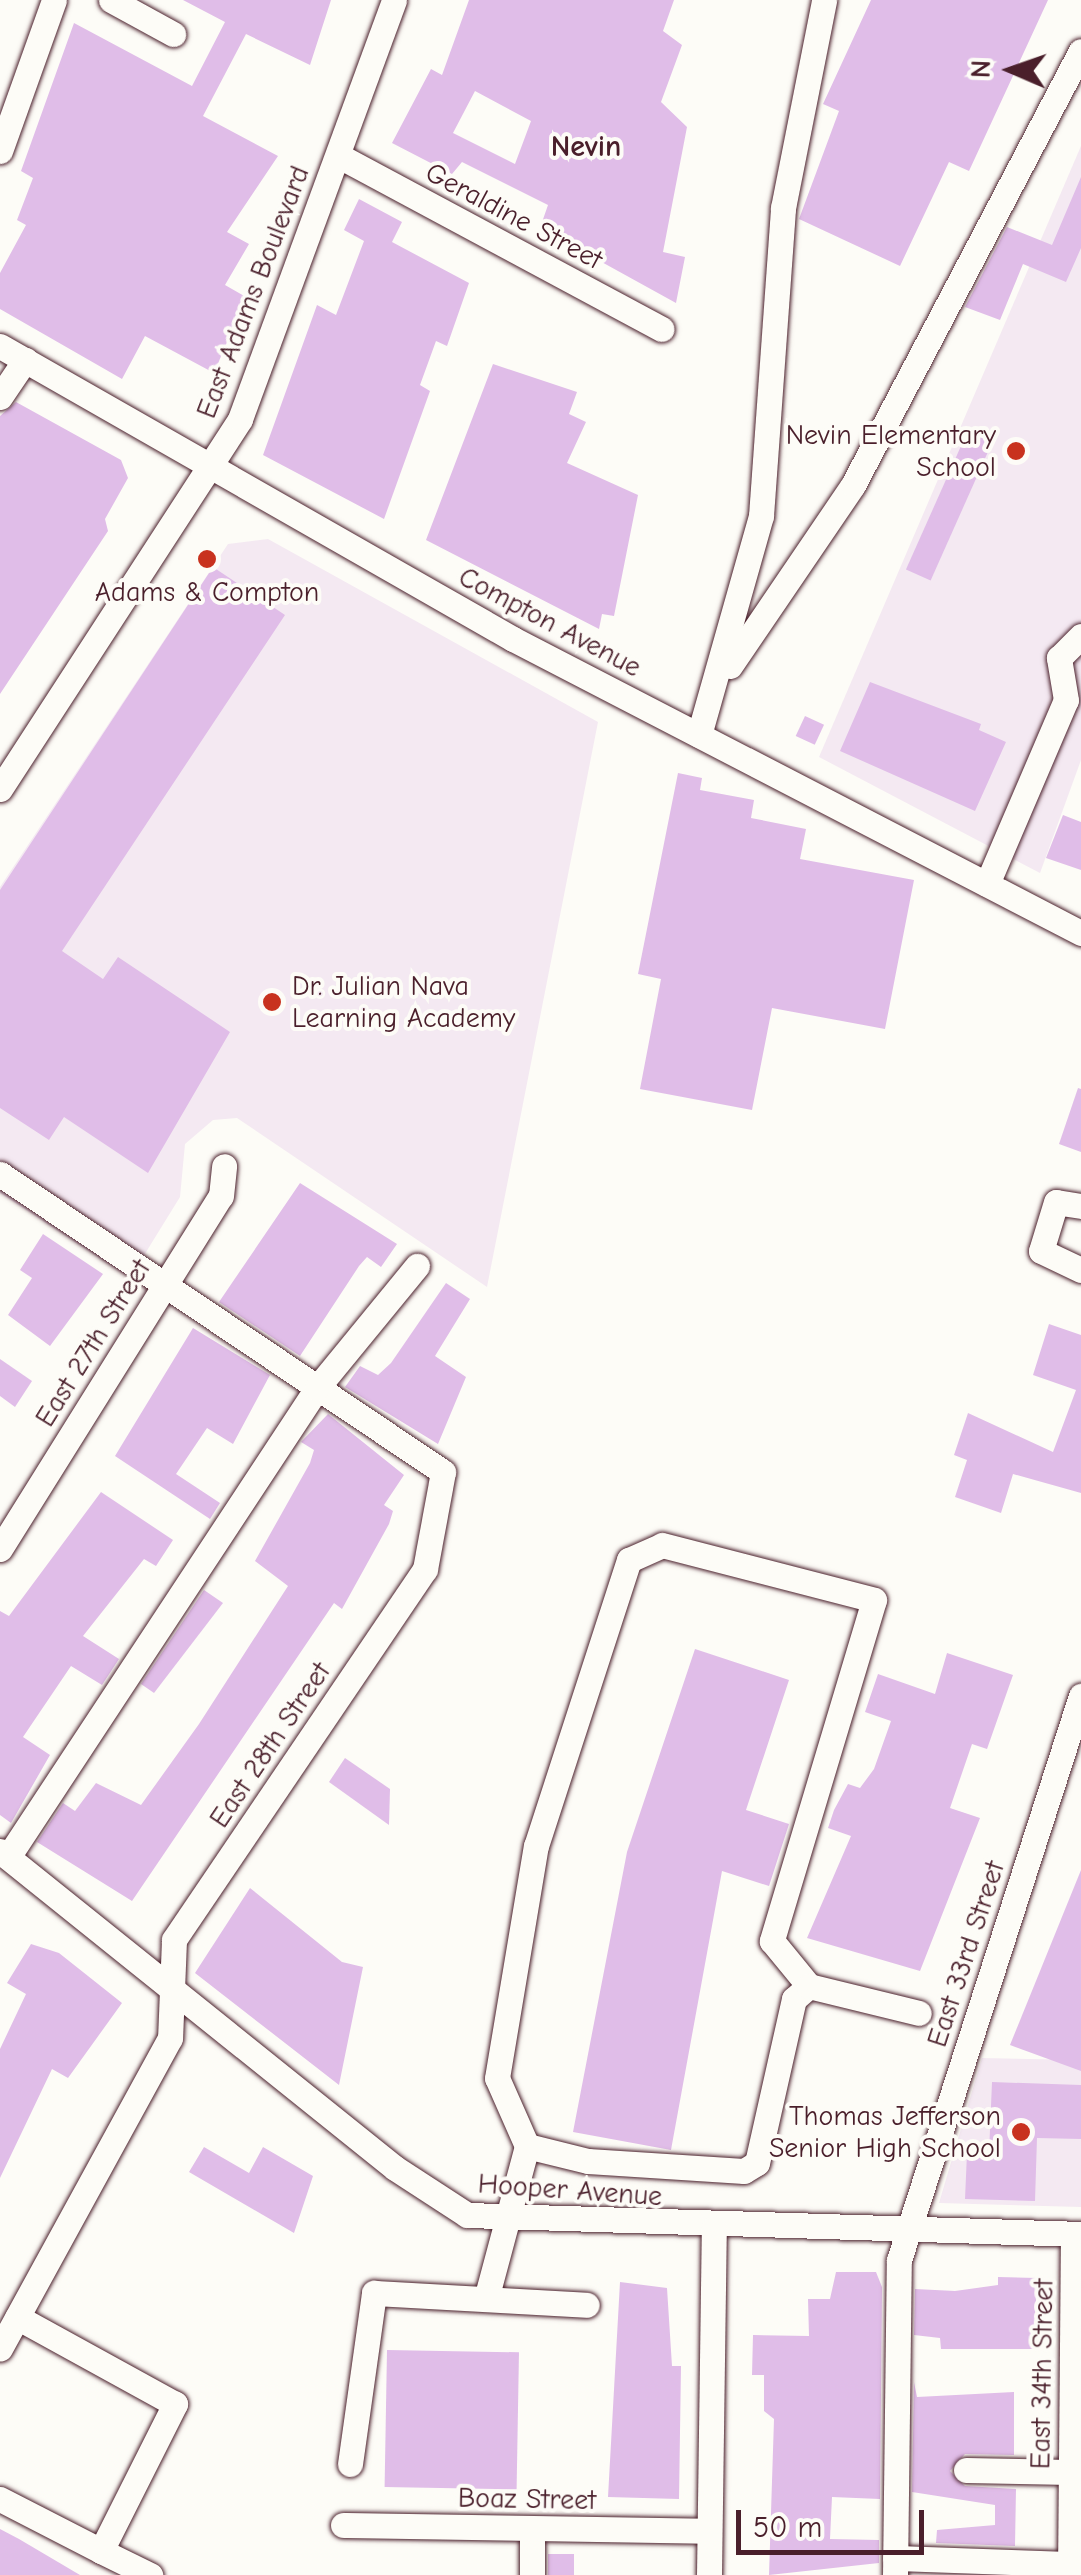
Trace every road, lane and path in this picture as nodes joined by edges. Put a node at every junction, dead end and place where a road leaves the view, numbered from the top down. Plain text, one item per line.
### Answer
1 (54, 0) edge
2 (111, 0) edge
3 (394, 0) edge
4 (824, 0) edge
5 (173, 34) dead end
6 (1081, 51) edge
7 (8, 99) edge
8 (0, 151) edge
9 (339, 156) junction
10 (660, 329) dead end
11 (0, 346) edge
12 (24, 360) junction
13 (0, 397) edge
14 (214, 466) junction
15 (1081, 636) edge
16 (718, 684) junction
17 (1074, 702) edge
18 (699, 735) junction
19 (0, 789) edge
20 (988, 884) junction
21 (1081, 933) edge
22 (224, 1166) dead end
23 (0, 1174) edge
24 (1081, 1206) edge
25 (416, 1266) dead end
26 (1081, 1270) edge
27 (164, 1286) junction
28 (318, 1388) junction
29 (0, 1548) edge
30 (1081, 1696) edge
31 (4, 1854) edge
32 (809, 1986) junction
33 (172, 1988) junction
34 (919, 2013) dead end
35 (527, 2146) junction
36 (503, 2220) junction
37 (714, 2228) junction
38 (910, 2231) junction
39 (1077, 2234) edge
40 (486, 2299) junction
41 (587, 2304) dead end
42 (17, 2317) junction
43 (0, 2348) edge
44 (350, 2464) dead end
45 (966, 2470) dead end
46 (1071, 2472) junction
47 (0, 2499) edge
48 (343, 2525) dead end
49 (532, 2529) junction
50 (709, 2532) junction
51 (102, 2551) junction
52 (895, 2566) edge
53 (1070, 2570) edge
54 (150, 2575) edge
55 (532, 2575) edge
56 (709, 2575) edge

1 - 7 street
2 - 5 street
3 - 9 street, East Adams Boulevard
4 - 16 street
6 - 16 street
7 - 8 street
9 - 10 street, Geraldine Street
9 - 14 street, East Adams Boulevard
11 - 12 street, Compton Avenue
12 - 13 street
12 - 14 street, Compton Avenue
14 - 18 street, Compton Avenue
14 - 19 street, East Adams Boulevard
15 - 17 street
16 - 18 street
17 - 20 street
18 - 20 street, Compton Avenue
20 - 21 street, Compton Avenue
22 - 27 street, East 27th Street
23 - 27 street, East 28th Street
24 - 26 street
25 - 28 street
27 - 28 street, East 28th Street
27 - 29 street, East 27th Street
28 - 31 street
28 - 33 street, East 28th Street
30 - 38 street, East 33rd Street
31 - 33 street, Hooper Avenue
32 - 34 street
32 - 35 street
32 - 35 street
33 - 36 street, Hooper Avenue
33 - 42 street, East 28th Street
35 - 36 street
36 - 37 street, Hooper Avenue
36 - 40 street
37 - 38 street, Hooper Avenue
37 - 50 street
38 - 39 street, Hooper Avenue
38 - 52 street, East 33rd Street
39 - 46 street, East 34th Street
40 - 41 street
40 - 44 street
42 - 43 street, East 28th Street
42 - 51 street
45 - 46 street
46 - 53 street, East 34th Street
47 - 51 street
48 - 49 street, Boaz Street
49 - 50 street, Boaz Street
49 - 55 street
50 - 56 street
51 - 54 street
52 - 53 street

